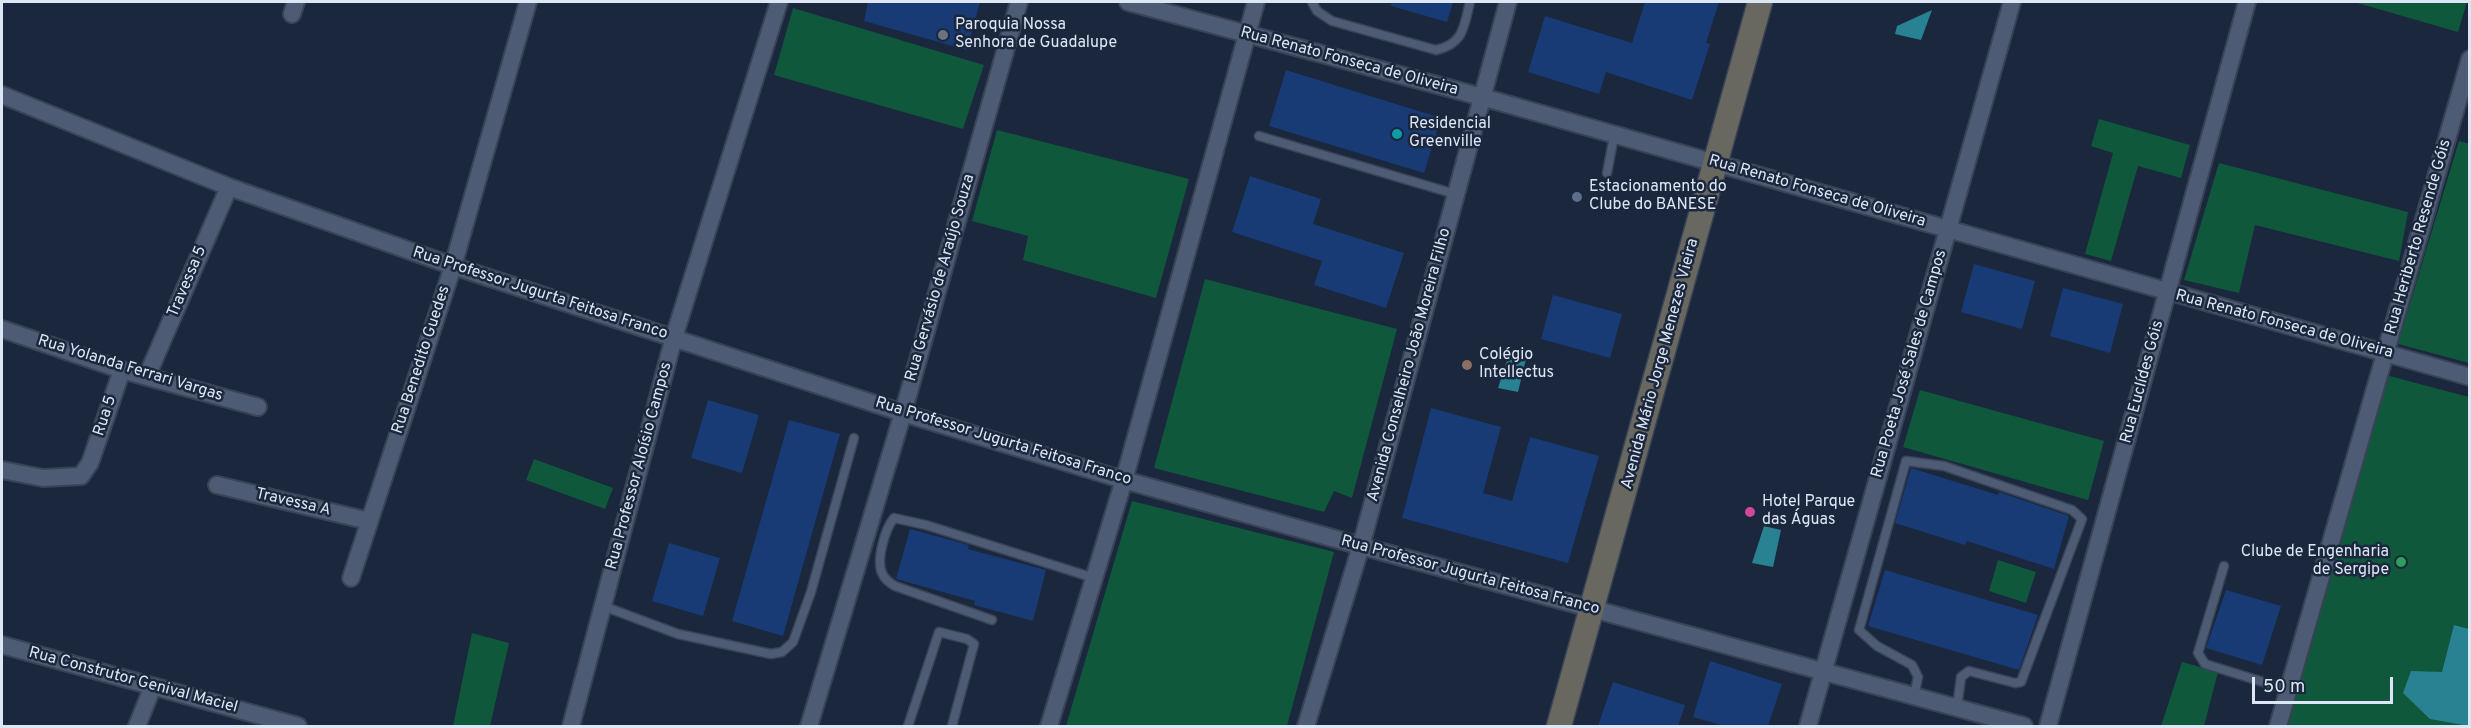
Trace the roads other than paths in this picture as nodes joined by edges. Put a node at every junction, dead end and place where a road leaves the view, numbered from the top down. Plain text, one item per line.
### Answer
1 (528, 2) edge
2 (778, 2) edge
3 (1019, 2) edge
4 (1128, 2) edge
5 (1256, 2) edge
6 (1312, 2) edge
7 (1470, 2) edge
8 (1508, 2) edge
9 (1760, 2) edge
10 (2012, 2) edge
11 (2247, 2) edge
12 (1247, 35) junction
13 (2469, 59) edge
14 (2, 95) edge
15 (1482, 97) junction
16 (1259, 136) dead end
17 (1614, 136) junction
18 (1716, 163) junction
19 (1607, 173) dead end
20 (229, 187) junction
21 (1455, 194) junction
22 (1948, 229) junction
23 (453, 266) junction
24 (2168, 293) junction
25 (2, 328) edge
26 (674, 338) junction
27 (2386, 353) junction
28 (122, 370) junction
29 (147, 376) junction
30 (2469, 377) edge
31 (258, 407) dead end
32 (903, 413) junction
33 (854, 438) dead end
34 (2, 470) edge
35 (1124, 480) junction
36 (217, 485) dead end
37 (369, 521) junction
38 (1361, 546) junction
39 (2224, 566) dead end
40 (351, 578) dead end
41 (1094, 578) junction
42 (603, 606) junction
43 (1593, 609) junction
44 (992, 620) dead end
45 (2, 645) edge
46 (1825, 672) junction
47 (153, 686) junction
48 (2289, 690) junction
49 (1914, 696) junction
50 (1957, 708) junction
51 (137, 726) edge
52 (298, 726) edge
53 (571, 726) edge
54 (808, 726) edge
55 (908, 726) edge
56 (952, 726) edge
57 (1049, 726) edge
58 (1306, 726) edge
59 (1559, 726) edge
60 (1808, 726) edge
61 (2024, 726) edge
62 (2048, 726) edge
63 (2278, 726) edge

1 - 23 street, Rua Benedito Guedes
2 - 26 street, Rua Professor Aloísio Campos
3 - 32 street, Rua Gervásio de Araújo Souza
4 - 12 street, Rua Renato Fonseca de Oliveira
5 - 12 street
6 - 7 lane
8 - 15 street, Avenida Conselheiro João Moreira Filho
9 - 18 street, Avenida Mário Jorge Menezes Vieira
10 - 22 street, Rua Poeta José Sales de Campos
11 - 24 street, Rua Euclídes Góis
12 - 15 street, Rua Renato Fonseca de Oliveira
12 - 35 street
13 - 27 street, Rua Heriberto Resende Góis
14 - 20 street, Rua Professor Jugurta Feitosa Franco
15 - 17 street, Rua Renato Fonseca de Oliveira
15 - 21 street, Avenida Conselheiro João Moreira Filho
16 - 21 lane
17 - 18 street, Rua Renato Fonseca de Oliveira
17 - 19 lane
18 - 22 street, Rua Renato Fonseca de Oliveira
18 - 43 street, Avenida Mário Jorge Menezes Vieira
20 - 23 street, Rua Professor Jugurta Feitosa Franco
20 - 29 street, Travessa 5
21 - 38 street, Avenida Conselheiro João Moreira Filho
22 - 24 street, Rua Renato Fonseca de Oliveira
22 - 46 street, Rua Poeta José Sales de Campos
23 - 26 street, Rua Professor Jugurta Feitosa Franco
23 - 37 street, Rua Benedito Guedes
24 - 27 street, Rua Renato Fonseca de Oliveira
24 - 62 street, Rua Euclídes Góis
25 - 28 street, Rua Yolanda Ferrari Vargas
26 - 32 street, Rua Professor Jugurta Feitosa Franco
26 - 42 street, Rua Professor Aloísio Campos
27 - 30 street, Rua Renato Fonseca de Oliveira
27 - 48 street, Rua Heriberto Resende Góis
28 - 29 street, Rua Yolanda Ferrari Vargas
28 - 34 street, Rua 5
29 - 31 street, Rua Yolanda Ferrari Vargas
32 - 35 street, Rua Professor Jugurta Feitosa Franco
32 - 54 street, Rua Gervásio de Araújo Souza
33 - 42 lane
35 - 38 street, Rua Professor Jugurta Feitosa Franco
35 - 41 street
36 - 37 street, Travessa A
37 - 40 street, Rua Benedito Guedes
38 - 43 street, Rua Professor Jugurta Feitosa Franco
38 - 58 street, Avenida Conselheiro João Moreira Filho
39 - 48 lane
41 - 44 lane
41 - 57 street
42 - 53 street, Rua Professor Aloísio Campos
43 - 46 street, Rua Professor Jugurta Feitosa Franco
43 - 59 street, Avenida Mário Jorge Menezes Vieira
45 - 47 street, Rua Construtor Genival Maciel
46 - 49 street, Rua Professor Jugurta Feitosa Franco
46 - 60 street, Rua Poeta José Sales de Campos
47 - 51 street
47 - 52 street, Rua Construtor Genival Maciel
48 - 63 street, Rua Heriberto Resende Góis
49 - 50 street, Rua Professor Jugurta Feitosa Franco
49 - 50 lane
50 - 61 street, Rua Professor Jugurta Feitosa Franco
55 - 56 lane

